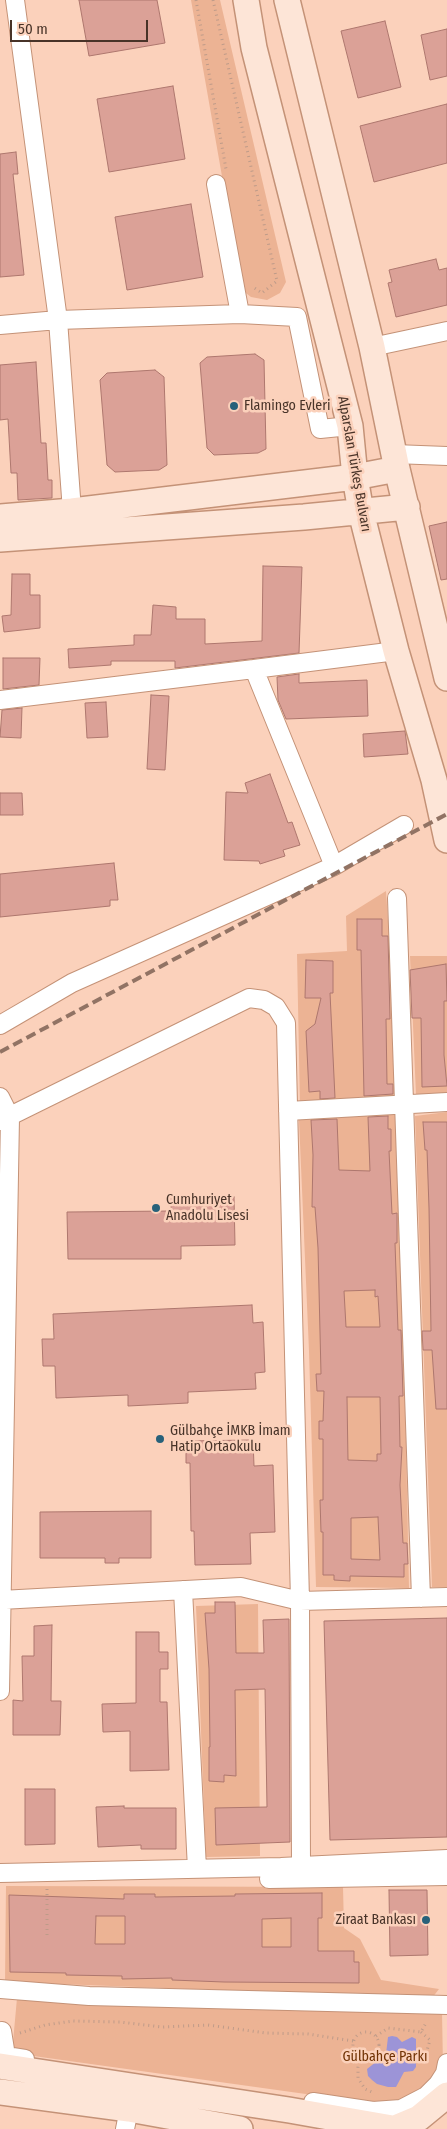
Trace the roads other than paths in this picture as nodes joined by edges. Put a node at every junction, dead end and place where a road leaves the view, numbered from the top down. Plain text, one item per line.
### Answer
1 (15, 0) edge
2 (246, 0) edge
3 (287, 0) edge
4 (221, 180) road end
5 (240, 314) junction
6 (58, 320) junction
7 (0, 325) edge
8 (447, 332) edge
9 (372, 347) junction
10 (350, 426) junction
11 (447, 456) edge
12 (396, 462) junction
13 (355, 477) junction
14 (406, 507) junction
15 (72, 511) junction
16 (361, 512) junction
17 (0, 517) edge
18 (0, 539) edge
19 (396, 651) junction
20 (254, 669) junction
21 (447, 678) edge
22 (0, 700) edge
23 (404, 825) dead end
24 (447, 840) edge
25 (334, 866) junction
26 (396, 898) dead end
27 (0, 1025) edge
28 (0, 1097) edge
29 (447, 1102) edge
30 (404, 1104) junction
31 (288, 1111) junction
32 (5, 1119) edge
33 (3, 1321) edge
34 (183, 1590) junction
35 (447, 1597) edge
36 (421, 1598) junction
37 (1, 1600) edge
38 (300, 1601) junction
39 (0, 1691) edge
40 (447, 1859) edge
41 (301, 1866) junction
42 (197, 1869) junction
43 (0, 1873) edge
44 (447, 1876) edge
45 (21, 1882) dead end
46 (0, 1989) edge
47 (447, 2005) edge
48 (2, 2031) road end
49 (1, 2062) edge
50 (447, 2063) edge
51 (0, 2092) edge
52 (447, 2095) edge
53 (127, 2119) edge
54 (240, 2129) edge
55 (396, 2129) edge

1 - 6 street
2 - 10 main road, Alparslan Türkeş Bulvarı
3 - 9 main road
4 - 5 street
5 - 6 street
5 - 10 street
6 - 7 street
6 - 15 street
8 - 9 street
9 - 12 main road
10 - 13 main road, Alparslan Türkeş Bulvarı
11 - 12 street
12 - 13 main road
12 - 14 main road
13 - 15 main road
13 - 16 main road, Alparslan Türkeş Bulvarı
14 - 16 main road
14 - 21 main road
15 - 17 main road
16 - 18 main road
16 - 19 main road, Alparslan Türkeş Bulvarı
19 - 20 street
19 - 24 main road, Alparslan Türkeş Bulvarı
20 - 22 street
20 - 25 street
23 - 25 street
25 - 27 street
26 - 30 street
28 - 32 street
29 - 30 street
30 - 31 street
30 - 36 street
31 - 32 street
31 - 38 street
32 - 33 street
33 - 37 street
34 - 37 street
34 - 38 street
34 - 42 street
35 - 36 street
36 - 38 street
37 - 39 street
38 - 41 street
40 - 41 street
41 - 42 street
42 - 43 street
44 - 45 street
46 - 47 street
48 - 50 street
49 - 55 main road
51 - 53 main road
52 - 55 main road
53 - 54 main road

